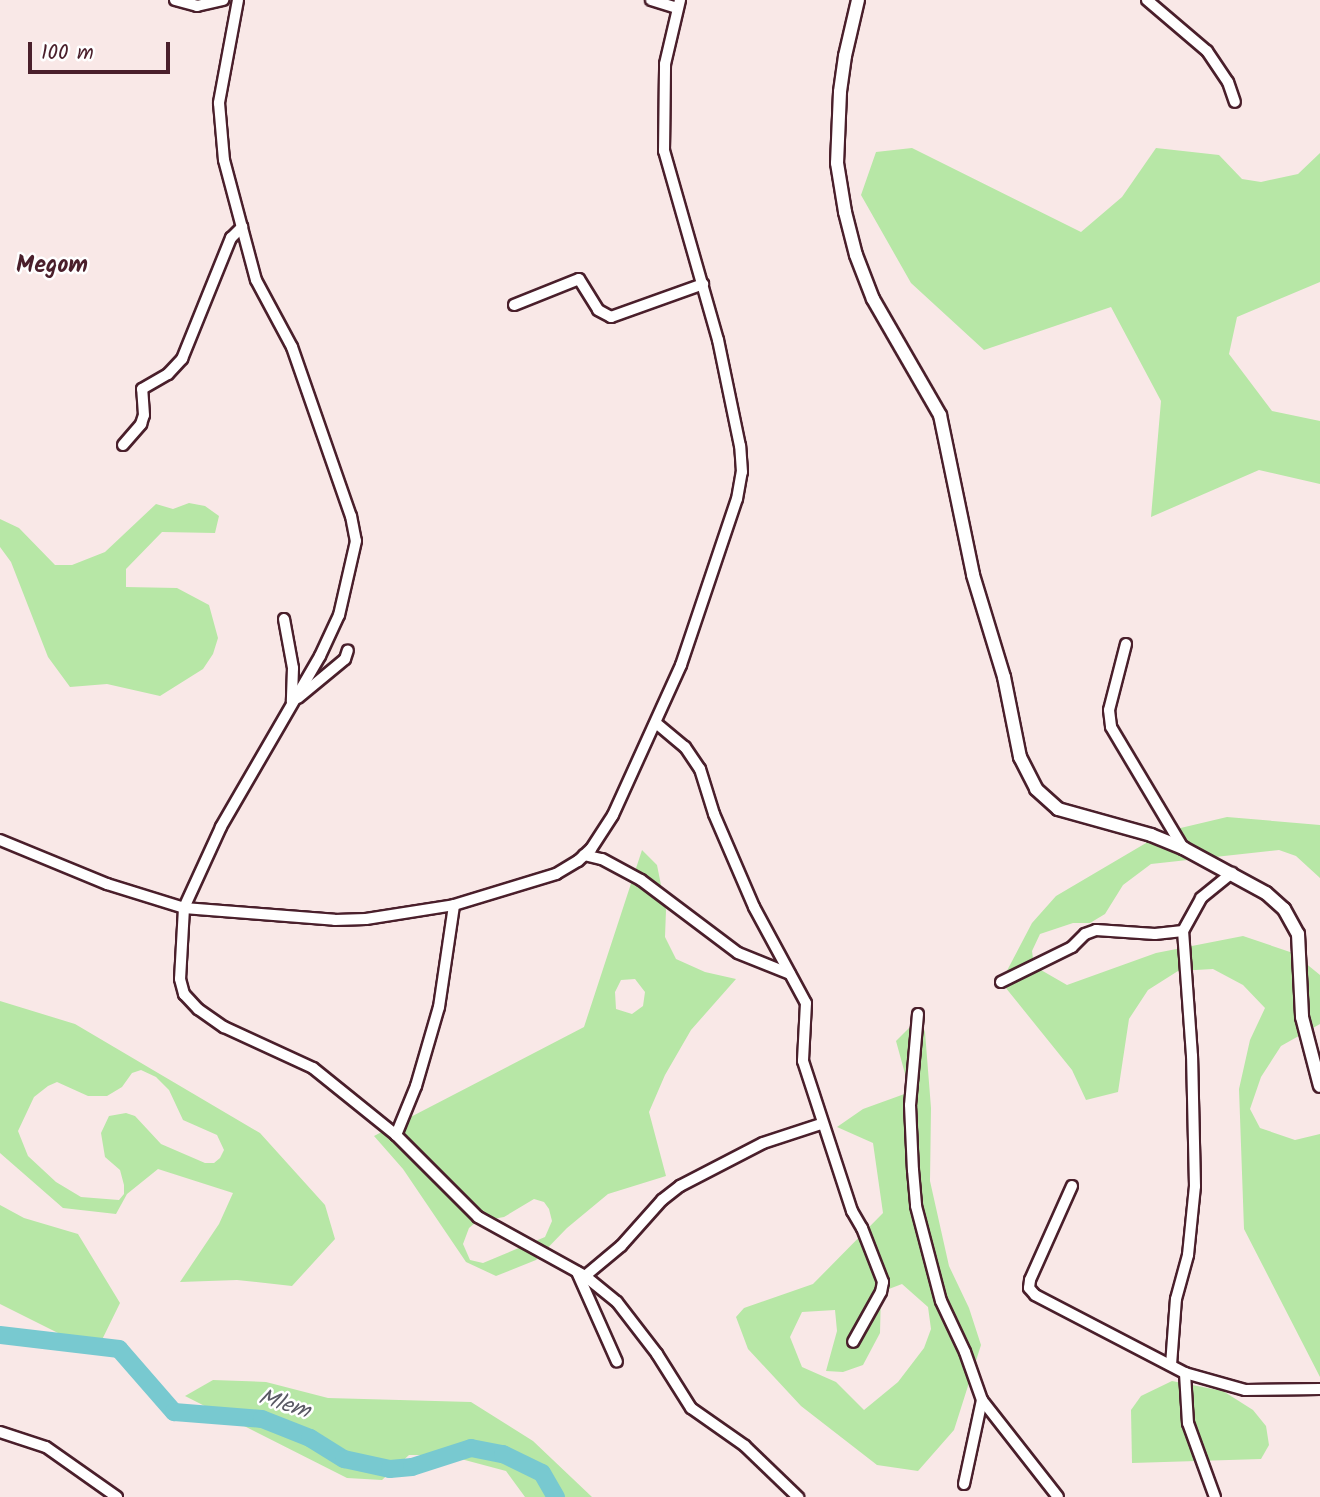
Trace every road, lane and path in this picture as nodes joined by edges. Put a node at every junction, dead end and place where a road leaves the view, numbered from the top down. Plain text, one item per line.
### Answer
1 (175, 0) edge
2 (223, 0) edge
3 (238, 0) edge
4 (651, 0) edge
5 (858, 0) edge
6 (1147, 0) edge
7 (678, 4) edge
8 (1235, 102) dead end
9 (242, 227) junction
10 (703, 284) junction
11 (514, 305) dead end
12 (123, 445) dead end
13 (284, 618) dead end
14 (1126, 643) dead end
15 (348, 650) dead end
16 (292, 703) junction
17 (656, 723) junction
18 (0, 840) edge
19 (1183, 848) junction
20 (584, 855) junction
21 (1232, 873) junction
22 (454, 905) junction
23 (184, 908) junction
24 (1183, 931) junction
25 (790, 974) junction
26 (1001, 982) dead end
27 (918, 1014) dead end
28 (1320, 1086) edge
29 (821, 1124) junction
30 (396, 1135) junction
31 (1072, 1186) dead end
32 (581, 1274) junction
33 (853, 1342) dead end
34 (617, 1362) dead end
35 (1171, 1365) junction
36 (1185, 1373) junction
37 (1320, 1389) edge
38 (982, 1400) junction
39 (0, 1432) edge
40 (964, 1484) dead end
41 (117, 1497) edge
42 (798, 1497) edge
43 (1058, 1497) edge
44 (1215, 1497) edge

1 - 2 street
3 - 9 street
4 - 7 street
5 - 19 street
6 - 8 street
7 - 10 street
9 - 12 street
9 - 16 street
10 - 11 street
10 - 17 street
13 - 16 street
14 - 19 street
15 - 16 street
16 - 23 street
17 - 20 street
17 - 25 street
18 - 23 street
19 - 21 street
20 - 22 street
20 - 25 street
21 - 24 street
21 - 28 street
22 - 23 street
22 - 30 street
23 - 30 street
24 - 26 street
24 - 35 street
25 - 29 street
27 - 38 street
29 - 32 street
29 - 33 street
30 - 32 street
31 - 35 street
32 - 34 street
32 - 42 street
35 - 36 street
36 - 37 street
36 - 44 street
38 - 40 street
38 - 43 street
39 - 41 street

